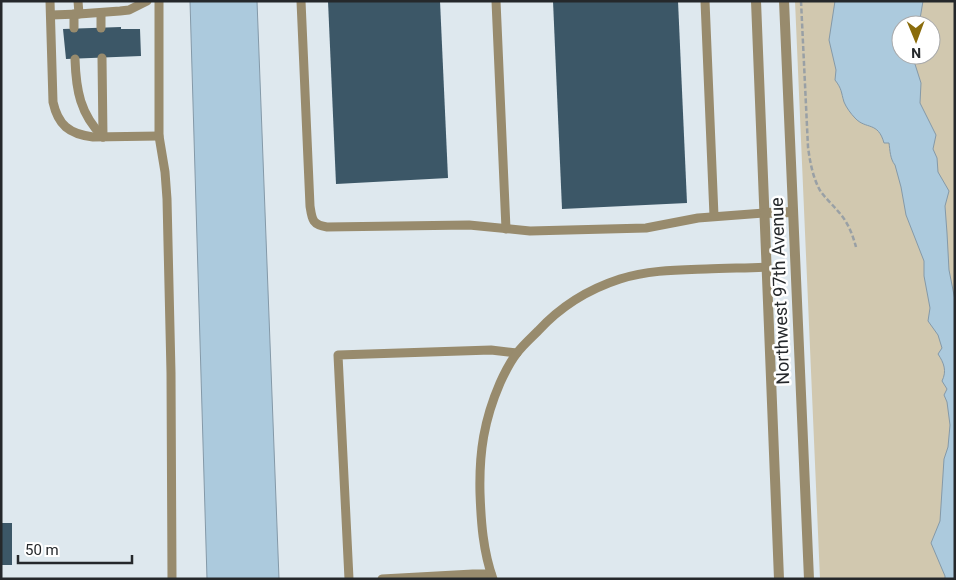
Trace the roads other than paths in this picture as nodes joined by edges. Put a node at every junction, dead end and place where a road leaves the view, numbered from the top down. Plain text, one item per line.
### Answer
1 (50, 1) edge
2 (78, 1) edge
3 (147, 1) edge
4 (160, 1) edge
5 (301, 1) edge
6 (496, 1) edge
7 (705, 1) edge
8 (756, 1) edge
9 (784, 1) edge
10 (101, 13) junction
11 (76, 14) junction
12 (51, 15) junction
13 (74, 28) dead end
14 (102, 28) dead end
15 (75, 58) dead end
16 (102, 58) dead end
17 (159, 136) junction
18 (103, 137) junction
19 (793, 212) junction
20 (765, 213) junction
21 (714, 216) junction
22 (506, 229) junction
23 (767, 267) junction
24 (517, 354) junction
25 (492, 577) edge
26 (172, 579) edge
27 (349, 579) edge
28 (382, 579) edge
29 (779, 579) edge
30 (809, 579) edge

1 - 12 lane
2 - 11 lane
3 - 10 lane
4 - 17 lane
5 - 22 lane
6 - 22 lane
7 - 21 lane
8 - 20 street, Northwest 97th Avenue
9 - 19 street, Northwest 97th Avenue
10 - 11 lane
10 - 14 lane
11 - 12 lane
11 - 13 lane
12 - 18 lane
15 - 18 lane
16 - 18 lane
17 - 18 lane
17 - 26 lane
19 - 20 street
19 - 30 street, Northwest 97th Avenue
20 - 21 lane
20 - 23 street, Northwest 97th Avenue
21 - 22 lane
23 - 24 lane
23 - 29 street, Northwest 97th Avenue
24 - 25 lane
24 - 27 lane
25 - 28 lane

